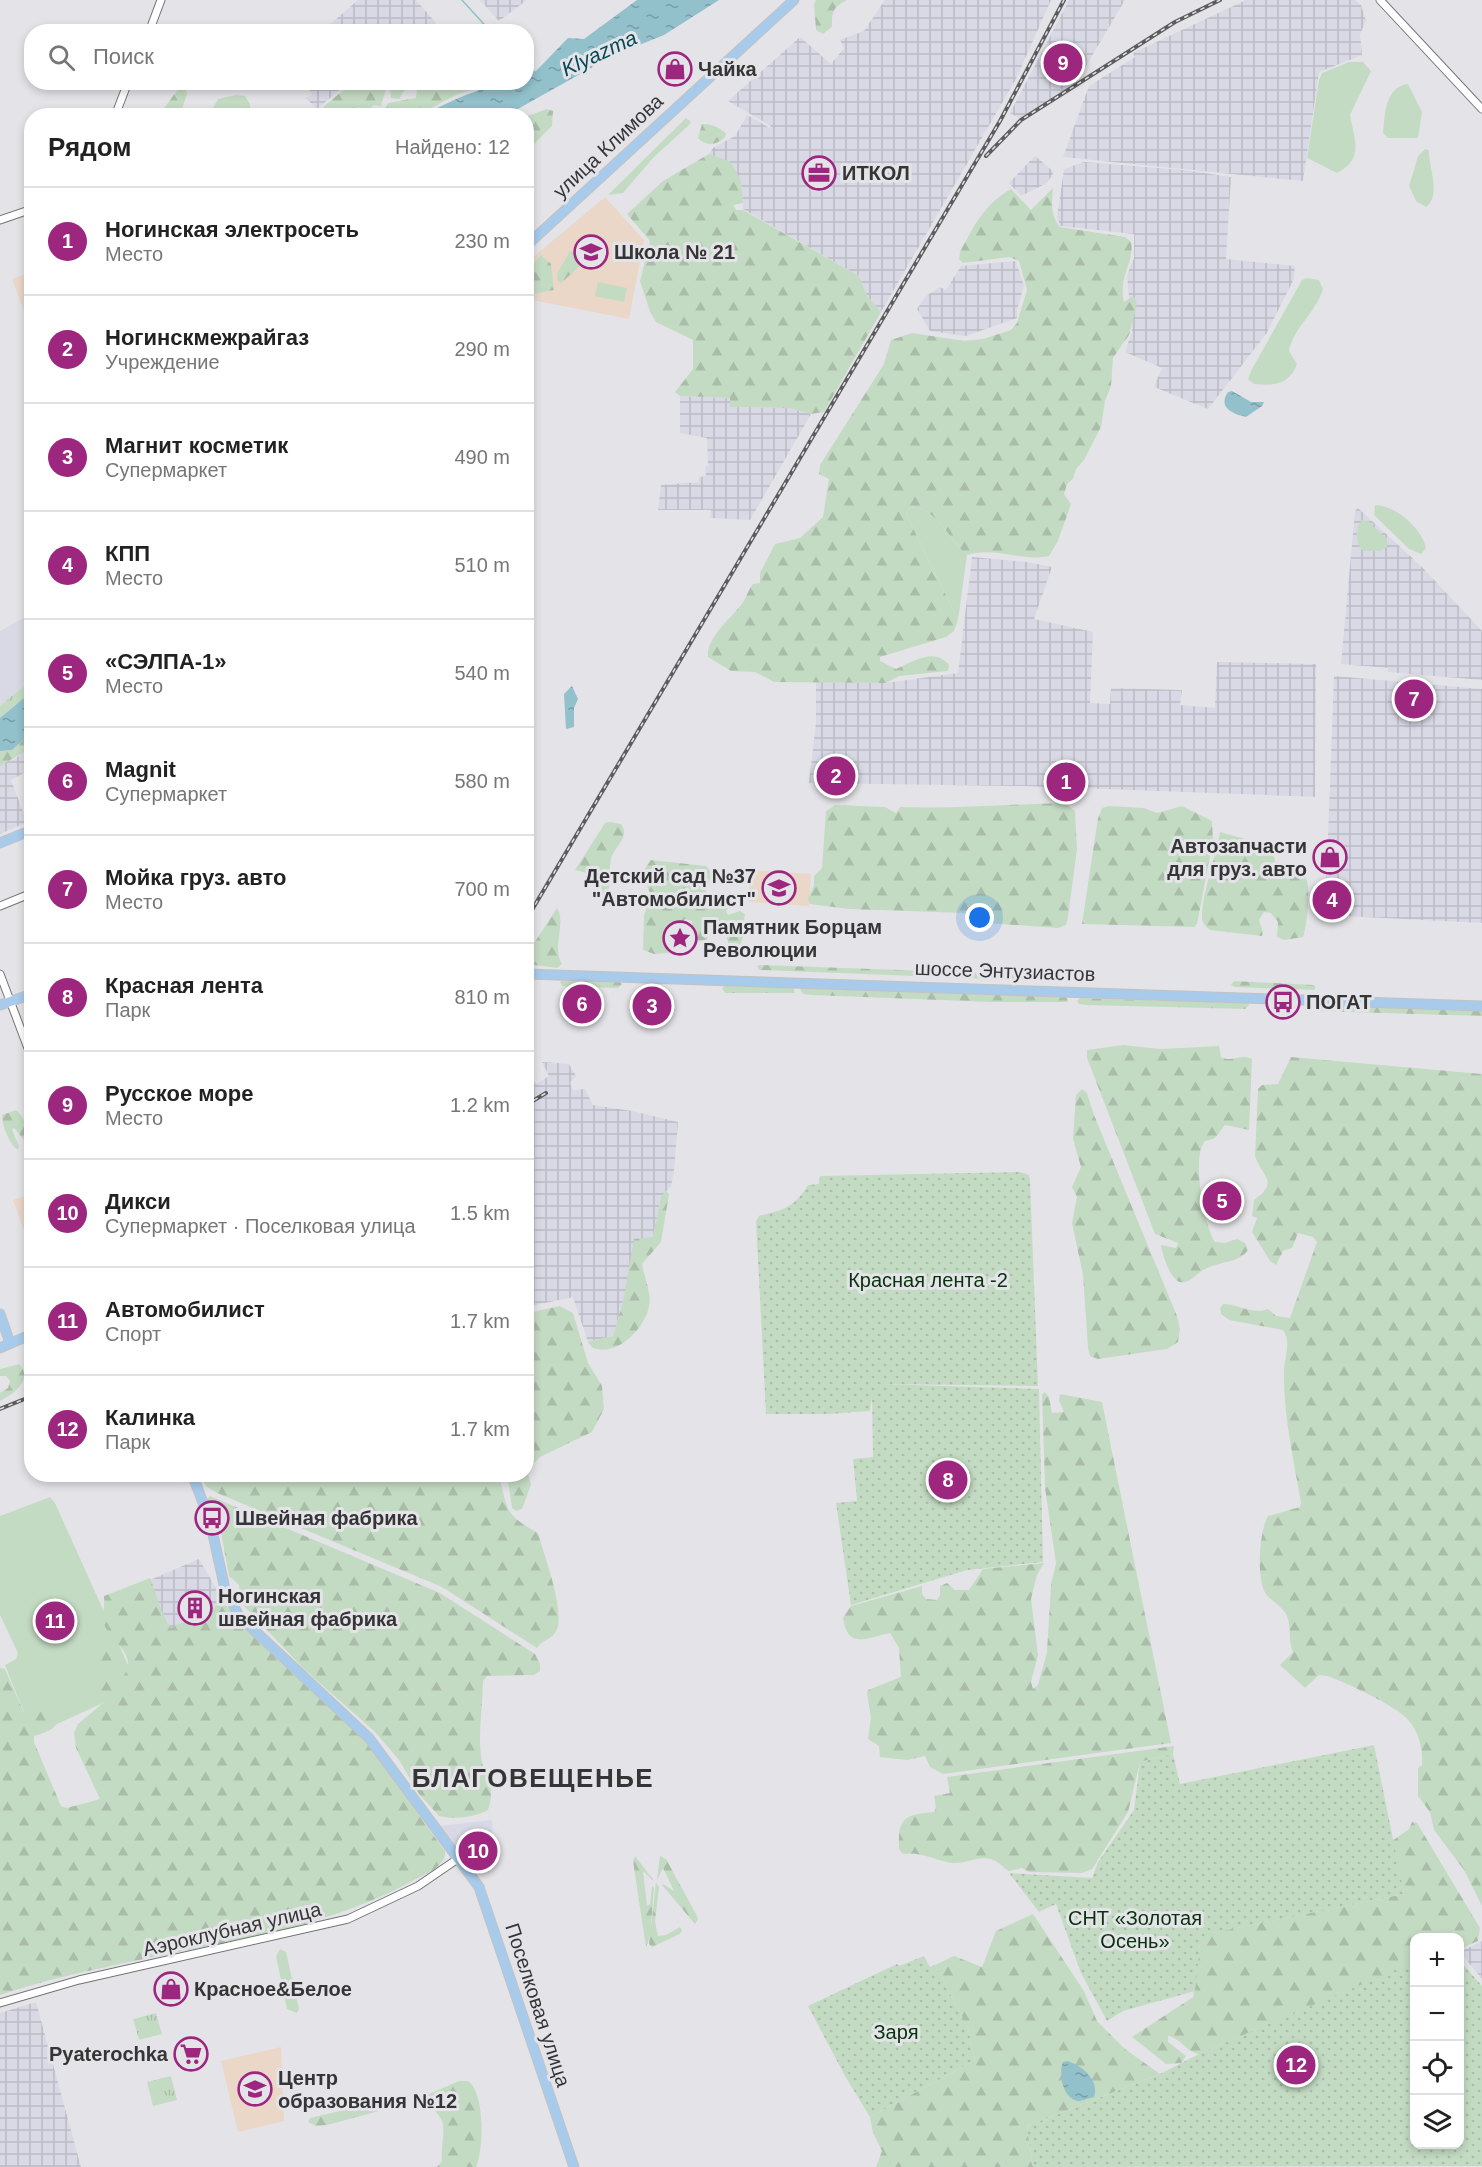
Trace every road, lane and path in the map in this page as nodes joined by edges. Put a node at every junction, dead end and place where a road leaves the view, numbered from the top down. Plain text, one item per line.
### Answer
1 (161, 0) edge
2 (794, 0) edge
3 (1380, 0) edge
4 (152, 24) edge
5 (125, 90) edge
6 (118, 108) edge
7 (1482, 109) edge
8 (24, 212) edge
9 (0, 220) edge
10 (534, 239) edge
11 (24, 833) edge
12 (0, 843) edge
13 (24, 896) edge
14 (0, 906) edge
15 (0, 974) edge
16 (534, 974) edge
17 (24, 997) edge
18 (10, 1002) junction
19 (0, 1005) edge
20 (1482, 1006) edge
21 (24, 1038) edge
22 (0, 1314) edge
23 (24, 1337) edge
24 (10, 1343) junction
25 (0, 1347) edge
26 (195, 1482) edge
27 (459, 1858) junction
28 (0, 2003) edge
29 (574, 2167) edge

1 - 4 street
2 - 10 main road, улица Климова
3 - 7 street
5 - 6 street
8 - 9 street
11 - 12 main road
13 - 14 street
15 - 18 street
16 - 20 main road, шоссе Энтузиастов
17 - 18 main road
18 - 19 main road
18 - 21 street
22 - 24 main road
23 - 24 main road
24 - 25 main road
26 - 27 main road, Поселковая улица
27 - 28 street, Аэроклубная улица
27 - 29 main road, Поселковая улица

